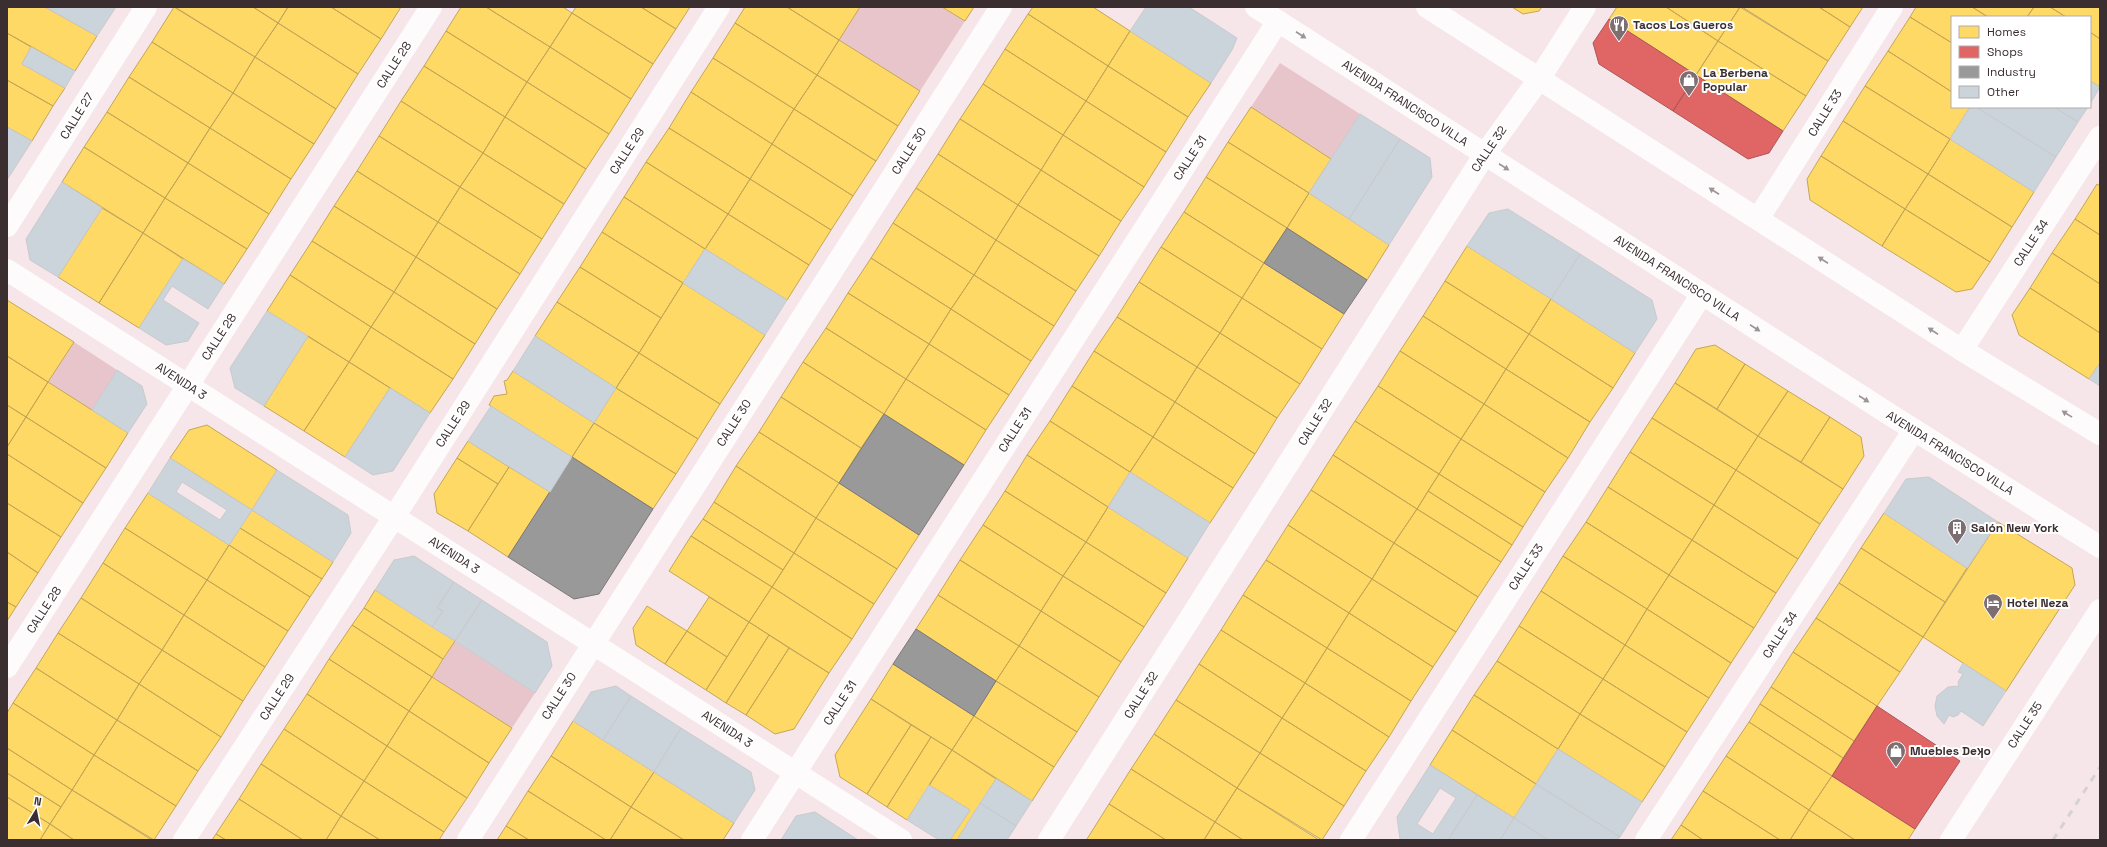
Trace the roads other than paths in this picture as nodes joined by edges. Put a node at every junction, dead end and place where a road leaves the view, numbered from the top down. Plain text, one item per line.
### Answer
1 (146, 7) edge
2 (431, 7) edge
3 (719, 7) edge
4 (1000, 7) edge
5 (1256, 7) edge
6 (1427, 7) edge
7 (1585, 7) edge
8 (1892, 7) edge
9 (1278, 21) junction
10 (1539, 79) junction
11 (2100, 137) edge
12 (1485, 154) junction
13 (1758, 219) junction
14 (7, 226) edge
15 (7, 270) edge
16 (1702, 294) junction
17 (1962, 350) junction
18 (188, 386) junction
19 (1914, 430) junction
20 (2100, 434) edge
21 (394, 517) junction
22 (2100, 547) edge
23 (2100, 610) edge
24 (593, 644) junction
25 (7, 667) edge
26 (795, 773) junction
27 (184, 840) edge
28 (468, 840) edge
29 (752, 840) edge
30 (901, 840) edge
31 (1049, 840) edge
32 (1352, 840) edge
33 (1646, 840) edge
34 (1951, 840) edge

1 - 14 street, CALLE 27
2 - 18 street, CALLE 28
3 - 21 street, CALLE 29
4 - 24 street, CALLE 30
5 - 9 street, AVENIDA FRANCISCO VILLA
6 - 10 street
7 - 10 street, CALLE 32
8 - 13 street, CALLE 33
9 -> 12 street, AVENIDA FRANCISCO VILLA
9 - 26 street, CALLE 31
10 - 12 street, CALLE 32
13 -> 10 street
11 - 17 street, CALLE 34
12 -> 16 street, AVENIDA FRANCISCO VILLA
12 - 31 street, CALLE 32
17 -> 13 street
15 - 18 street, AVENIDA 3
16 -> 19 street, AVENIDA FRANCISCO VILLA
16 - 32 street, CALLE 33
20 -> 17 street
18 - 21 street, AVENIDA 3
18 - 25 street, CALLE 28
19 - 22 street, AVENIDA FRANCISCO VILLA
19 - 33 street, CALLE 34
21 - 24 street, AVENIDA 3
21 - 27 street, CALLE 29
23 - 34 street, CALLE 35
24 - 26 street, AVENIDA 3
24 - 28 street, CALLE 30
26 - 29 street, CALLE 31
26 - 30 street, AVENIDA 3

